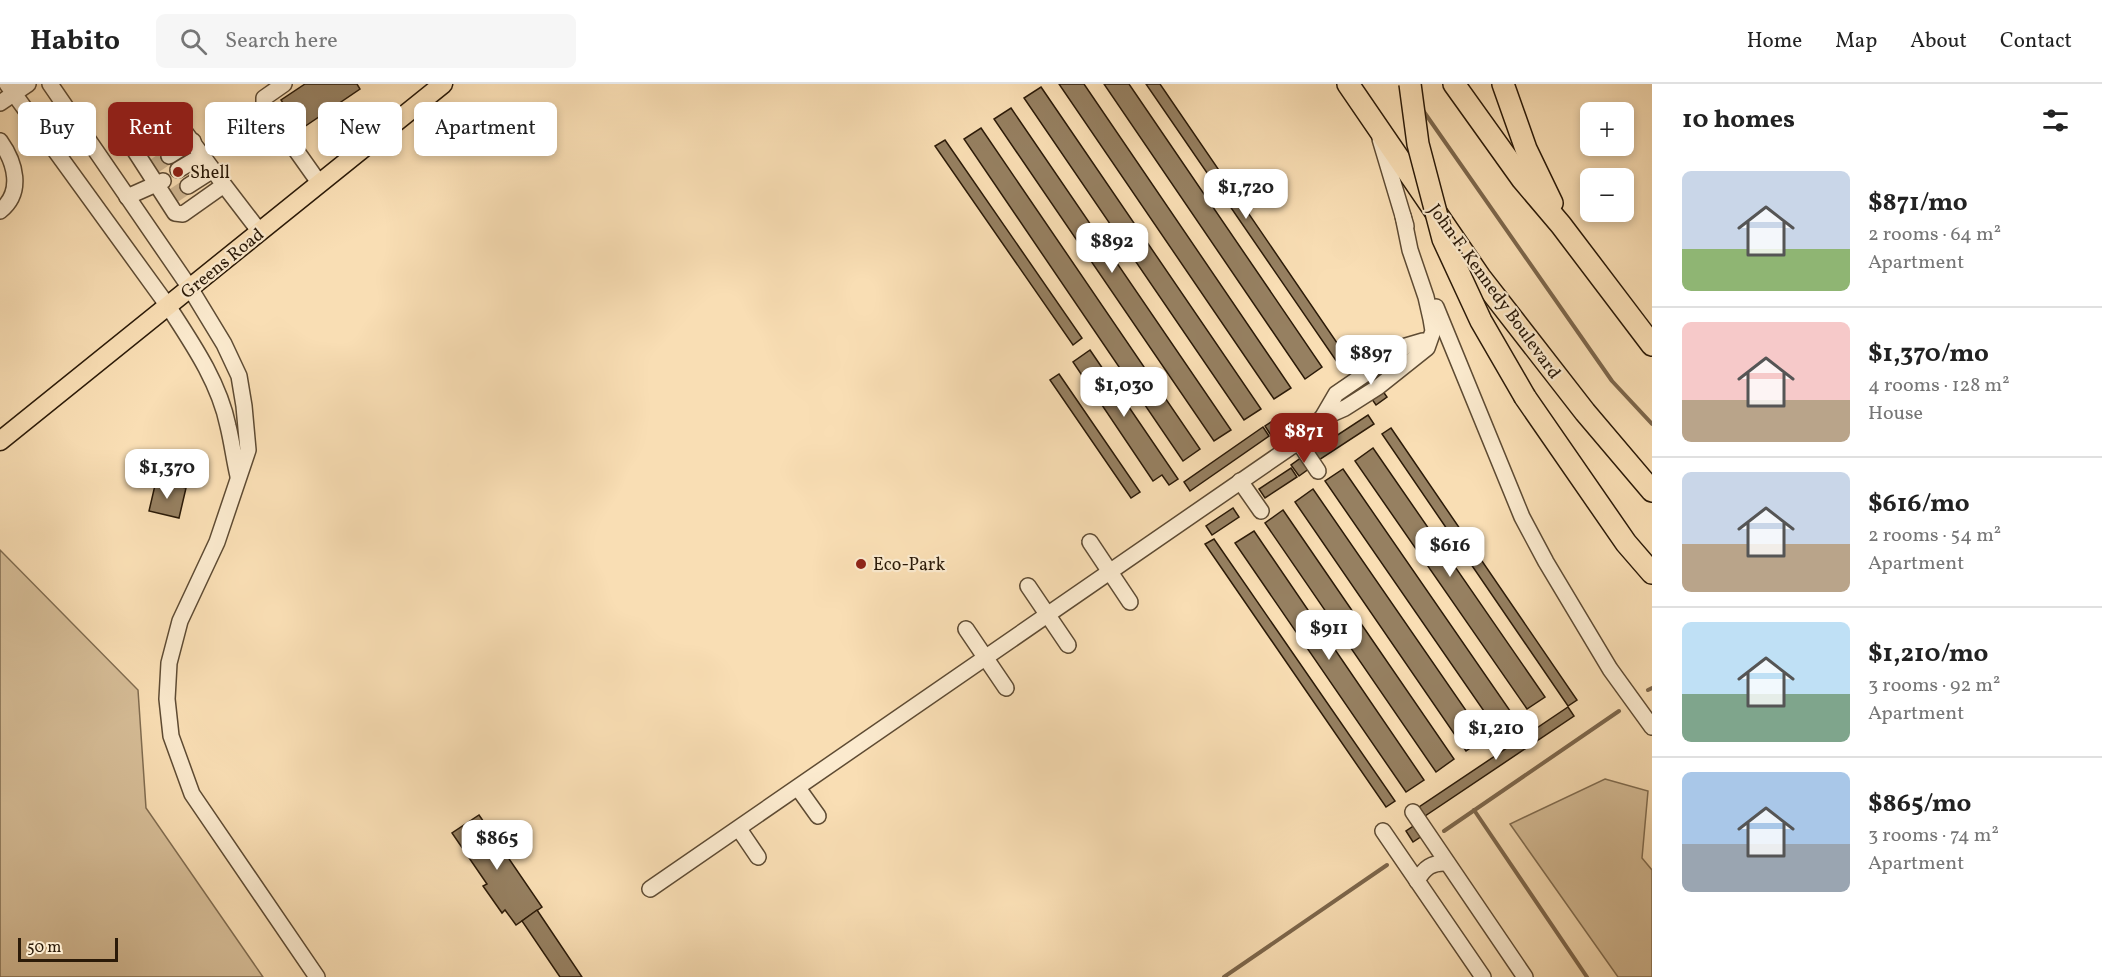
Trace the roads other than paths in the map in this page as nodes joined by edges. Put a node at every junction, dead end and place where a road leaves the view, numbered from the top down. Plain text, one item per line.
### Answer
1 (28, 84) edge
2 (50, 84) edge
3 (284, 84) edge
4 (443, 84) edge
5 (1348, 84) edge
6 (1410, 84) edge
7 (1454, 84) edge
8 (1503, 84) edge
9 (11, 89) edge
10 (0, 104) edge
11 (1376, 125) junction
12 (0, 141) edge
13 (193, 141) edge
14 (203, 155) junction
15 (139, 156) edge
16 (178, 170) tunnel mouth
17 (213, 170) junction
18 (159, 182) junction
19 (320, 184) junction
20 (224, 185) junction
21 (188, 186) tunnel mouth
22 (127, 197) junction
23 (0, 211) edge
24 (1403, 216) junction
25 (1561, 225) junction
26 (260, 232) junction
27 (190, 288) junction
28 (168, 306) junction
29 (1652, 345) edge
30 (0, 441) edge
31 (1295, 444) junction
32 (1315, 473) dead end
33 (238, 476) junction
34 (1237, 484) junction
35 (1652, 491) edge
36 (1258, 514) dead end
37 (1090, 542) dead end
38 (1110, 572) junction
39 (1652, 573) edge
40 (1028, 586) dead end
41 (1130, 602) dead end
42 (1048, 615) junction
43 (966, 628) dead end
44 (1068, 645) dead end
45 (986, 658) junction
46 (1006, 688) dead end
47 (1652, 728) edge
48 (798, 788) junction
49 (1413, 812) dead end
50 (818, 816) dead end
51 (739, 829) junction
52 (1383, 831) dead end
53 (758, 857) dead end
54 (1447, 863) junction
55 (1417, 881) junction
56 (650, 889) dead end
57 (317, 977) edge
58 (1483, 977) edge
59 (1525, 977) edge

1 - 9 street
2 - 22 street
3 - 19 street
4 - 19 main road, Greens Road
5 - 11 highway, John F. Kennedy Boulevard
6 - 39 highway, bridge
7 - 25 highway
8 - 25 highway
9 - 10 street
9 - 28 street
11 - 24 street
11 - 35 highway, John F. Kennedy Boulevard
12 - 23 street
13 - 14 street
14 - 16 street
14 - 17 street
15 - 18 street
17 - 20 street
17 - 21 street
18 - 20 street
18 - 22 street
19 - 26 main road, Greens Road
20 - 26 street
22 - 27 street
24 - 31 street
24 - 47 street
25 - 29 highway
26 - 27 main road, Greens Road
27 - 28 main road, Greens Road
27 - 33 street
28 - 30 main road, Greens Road
28 - 33 street
31 - 32 street
31 - 34 street
33 - 57 street
34 - 36 street
34 - 38 street
37 - 38 street
38 - 41 street
38 - 42 street
40 - 42 street
42 - 44 street
42 - 45 street
43 - 45 street
45 - 46 street
45 - 48 street
48 - 50 street
48 - 51 street
49 - 54 street
51 - 53 street
51 - 56 street
52 - 55 street
54 - 55 street
54 - 59 street
55 - 58 street

